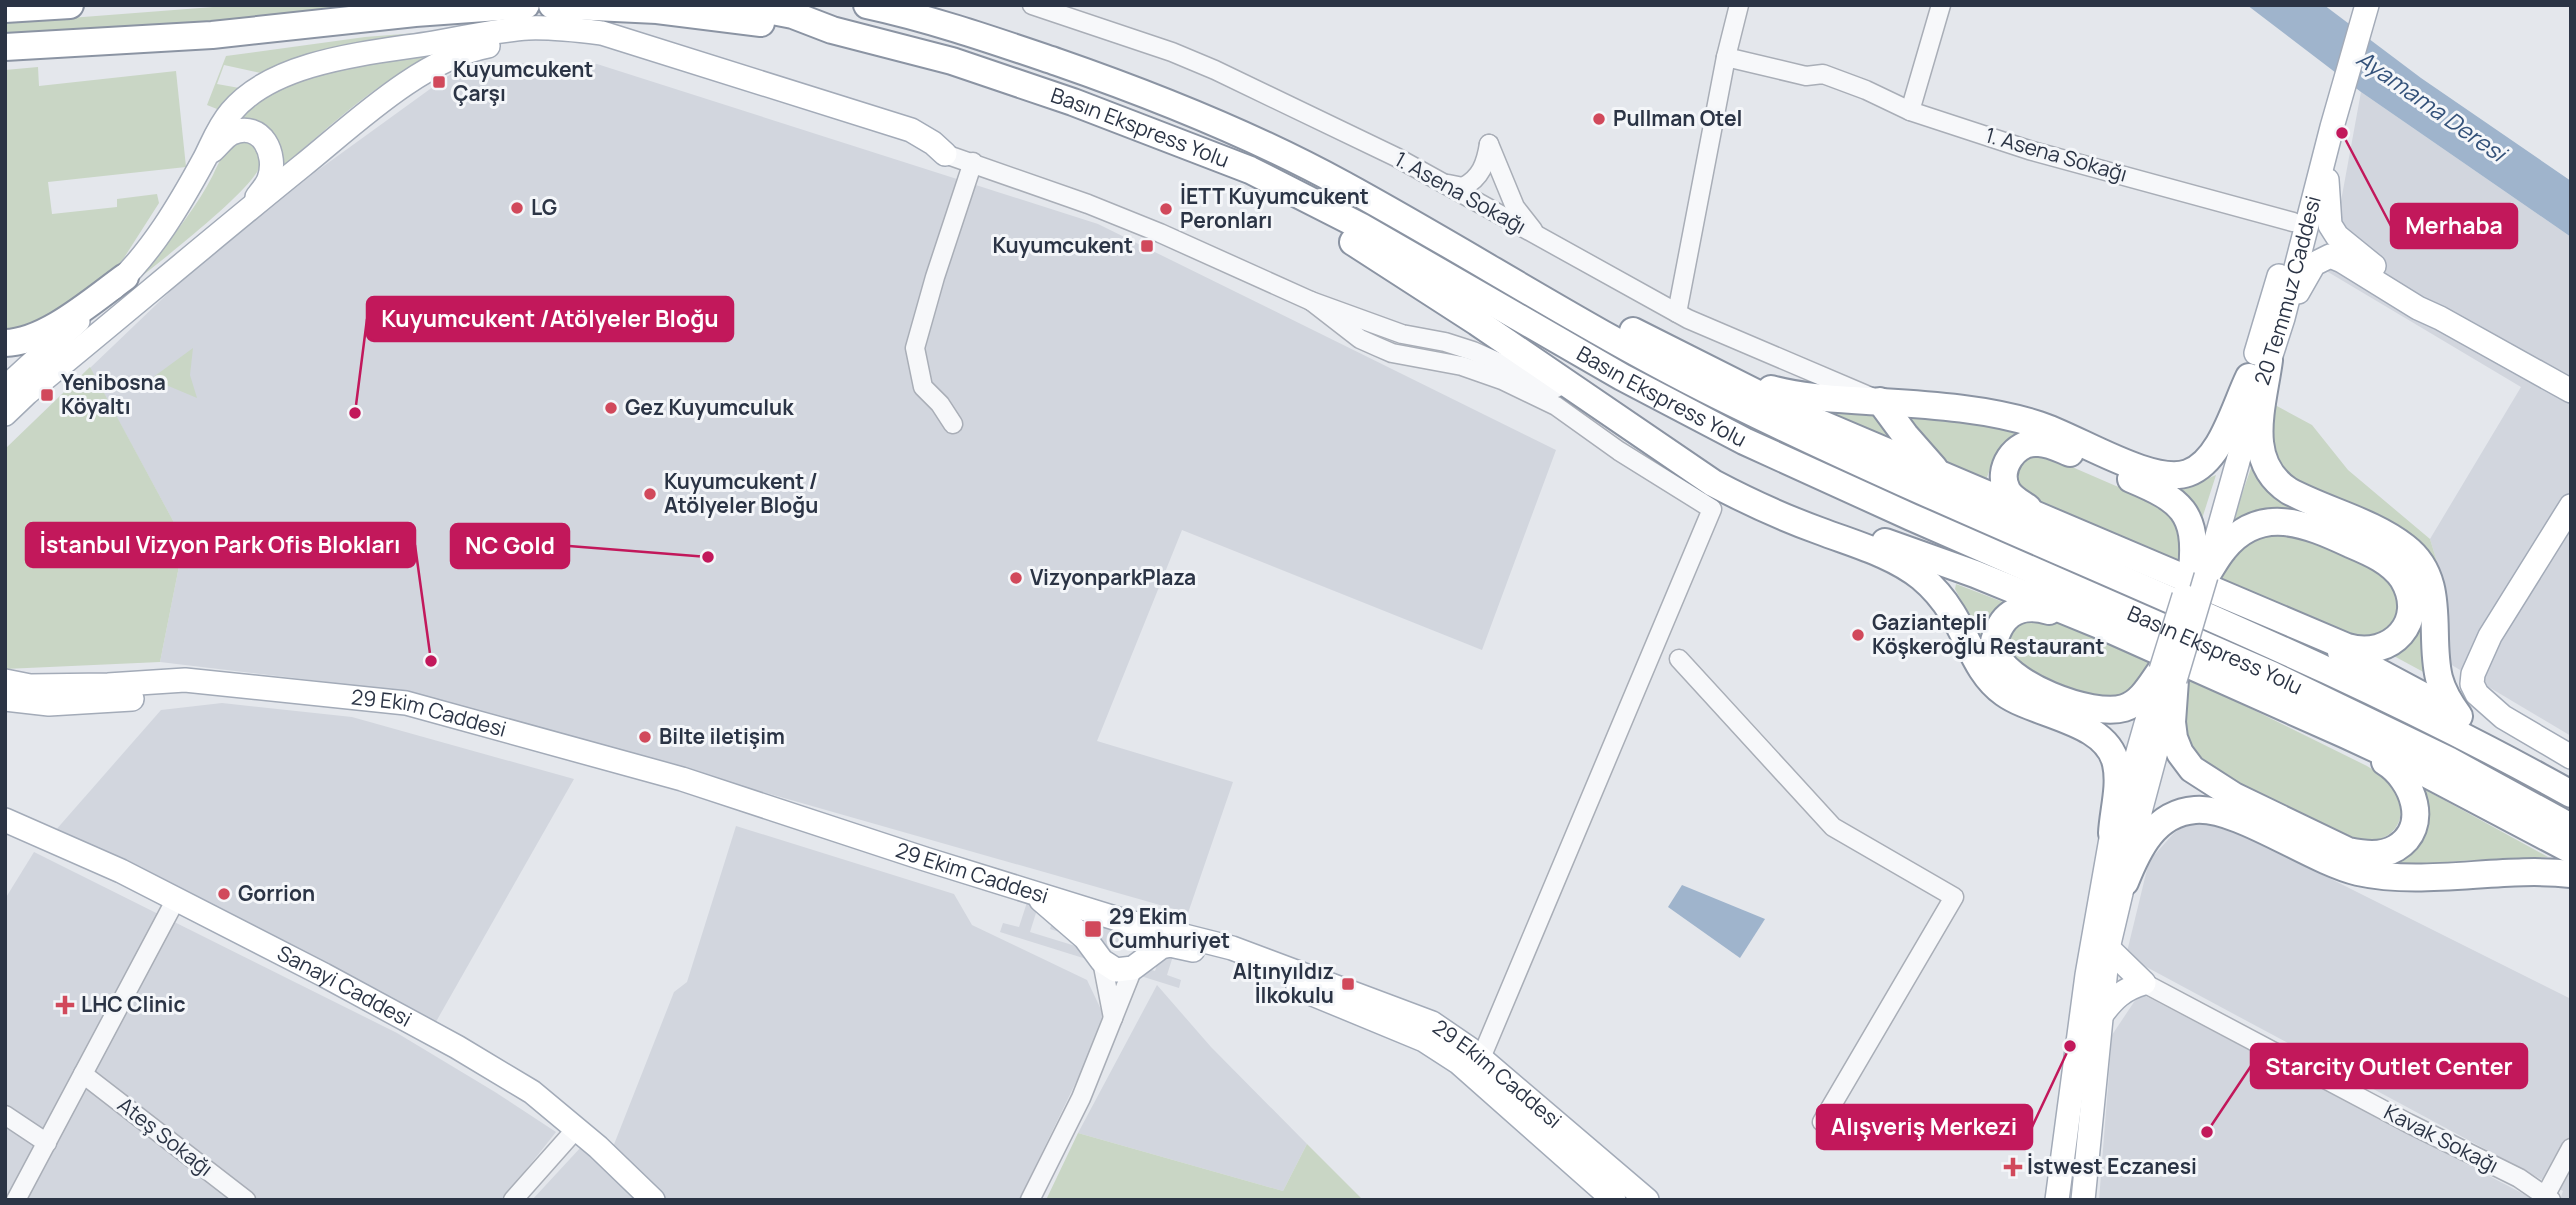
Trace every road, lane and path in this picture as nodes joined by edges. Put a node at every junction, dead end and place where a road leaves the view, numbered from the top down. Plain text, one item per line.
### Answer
1 (70, 5) edge
2 (526, 5) edge
3 (552, 5) edge
4 (741, 5) edge
5 (1032, 5) edge
6 (1739, 5) edge
7 (1941, 5) edge
8 (876, 6) edge
9 (2359, 7) edge
10 (5, 9) edge
11 (832, 30) junction
12 (5, 47) edge
13 (1726, 57) junction
14 (1910, 111) junction
15 (2325, 124) junction
16 (945, 154) junction
17 (1206, 154) junction
18 (205, 158) junction
19 (2325, 160) junction
20 (973, 162) junction
21 (1341, 183) junction
22 (1441, 183) junction
23 (251, 206) junction
24 (2293, 222) junction
25 (1540, 237) junction
26 (125, 277) junction
27 (1311, 301) junction
28 (1676, 313) junction
29 (2283, 318) junction
30 (2440, 318) junction
31 (5, 343) edge
32 (2269, 360) junction
33 (1697, 363) junction
34 (2249, 377) junction
35 (5, 388) edge
36 (2571, 391) edge
37 (1880, 401) junction
38 (1607, 412) junction
39 (5, 414) edge
40 (953, 424) dead end
41 (1941, 475) junction
42 (2571, 506) edge
43 (1785, 516) junction
44 (2051, 521) junction
45 (2199, 573) junction
46 (2102, 626) junction
47 (2303, 631) junction
48 (1679, 659) dead end
49 (2168, 675) junction
50 (5, 681) edge
51 (236, 687) junction
52 (5, 699) edge
53 (2459, 716) junction
54 (2323, 726) junction
55 (2571, 757) edge
56 (2571, 780) edge
57 (2571, 794) edge
58 (5, 820) edge
59 (2571, 827) edge
60 (2112, 833) junction
61 (2571, 850) edge
62 (2571, 874) edge
63 (2125, 881) junction
64 (1026, 890) junction
65 (176, 899) junction
66 (1127, 922) junction
67 (2108, 948) junction
68 (1100, 958) junction
69 (1136, 965) junction
70 (2144, 983) junction
71 (2100, 1017) junction
72 (1113, 1018) junction
73 (1481, 1058) junction
74 (83, 1074) junction
75 (5, 1115) edge
76 (1822, 1122) dead end
77 (576, 1129) junction
78 (47, 1143) junction
79 (2571, 1148) edge
80 (2546, 1198) edge
81 (16, 1200) edge
82 (246, 1200) edge
83 (513, 1200) edge
84 (653, 1200) edge
85 (1030, 1200) edge
86 (1614, 1200) edge
87 (1647, 1200) edge
88 (2060, 1200) edge
89 (2083, 1200) edge

1 - 10 highway
2 - 12 highway
3 - 11 highway
4 - 11 highway, Basın Ekspress Yolu
5 - 22 street, 1. Asena Sokağı
6 - 13 street
7 - 14 street
8 - 21 highway, Basın Ekspress Yolu
9 - 15 main road
11 - 17 highway, Basın Ekspress Yolu
13 - 14 street, 1. Asena Sokağı
13 - 28 street
14 - 24 street, 1. Asena Sokağı
15 - 19 main road, 20 Temmuz Caddesi
15 - 24 main road
16 - 18 main road
16 - 20 street
16 - 23 main road
17 - 38 highway
17 - 59 highway, Basın Ekspress Yolu
18 - 23 main road
18 - 26 main road
19 - 29 main road, 20 Temmuz Caddesi
19 - 30 main road
20 - 27 street
20 - 40 street
21 - 33 highway
21 - 57 highway, Basın Ekspress Yolu
22 - 25 street, 1. Asena Sokağı
22 - 25 street
23 - 39 main road
24 - 34 main road
25 - 28 street, 1. Asena Sokağı
26 - 31 highway
26 - 35 main road
27 - 38 street
27 - 73 street
28 - 37 street, 1. Asena Sokağı
29 - 30 main road
29 - 32 main road, 20 Temmuz Caddesi
30 - 36 main road
32 - 45 main road, 20 Temmuz Caddesi
32 - 53 highway
33 - 37 highway
33 - 41 highway
34 - 37 highway
34 - 45 main road
37 - 41 highway
38 - 43 highway
41 - 44 highway
42 - 55 main road
43 - 46 highway
43 - 60 highway
44 - 45 highway
44 - 47 highway
45 - 47 highway
45 - 49 main road, bridge
46 - 49 highway
46 - 54 highway
47 - 53 highway
48 - 76 street
49 - 54 highway
49 - 60 main road
49 - 63 main road
50 - 51 main road, 29 Ekim Caddesi
51 - 52 main road, 29 Ekim Caddesi
51 - 64 main road, 29 Ekim Caddesi
53 - 56 highway
54 - 61 highway
58 - 65 main road, Sanayi Caddesi
60 - 88 main road
62 - 63 highway
63 - 67 main road
64 - 66 main road, 29 Ekim Caddesi
64 - 68 main road
65 - 74 street
65 - 77 main road, Sanayi Caddesi
66 - 68 main road
66 - 69 main road
66 - 73 main road, 29 Ekim Caddesi
67 - 70 main road
67 - 71 main road
68 - 69 main road
68 - 72 street
69 - 72 street
69 - 86 main road, 29 Ekim Caddesi
70 - 71 main road
70 - 80 street, Kavak Sokağı
71 - 89 main road
72 - 85 street
73 - 87 main road, 29 Ekim Caddesi
74 - 78 street
74 - 82 street, Ateş Sokağı
75 - 78 street
77 - 83 street
77 - 84 main road, Sanayi Caddesi
78 - 81 street
79 - 80 street

